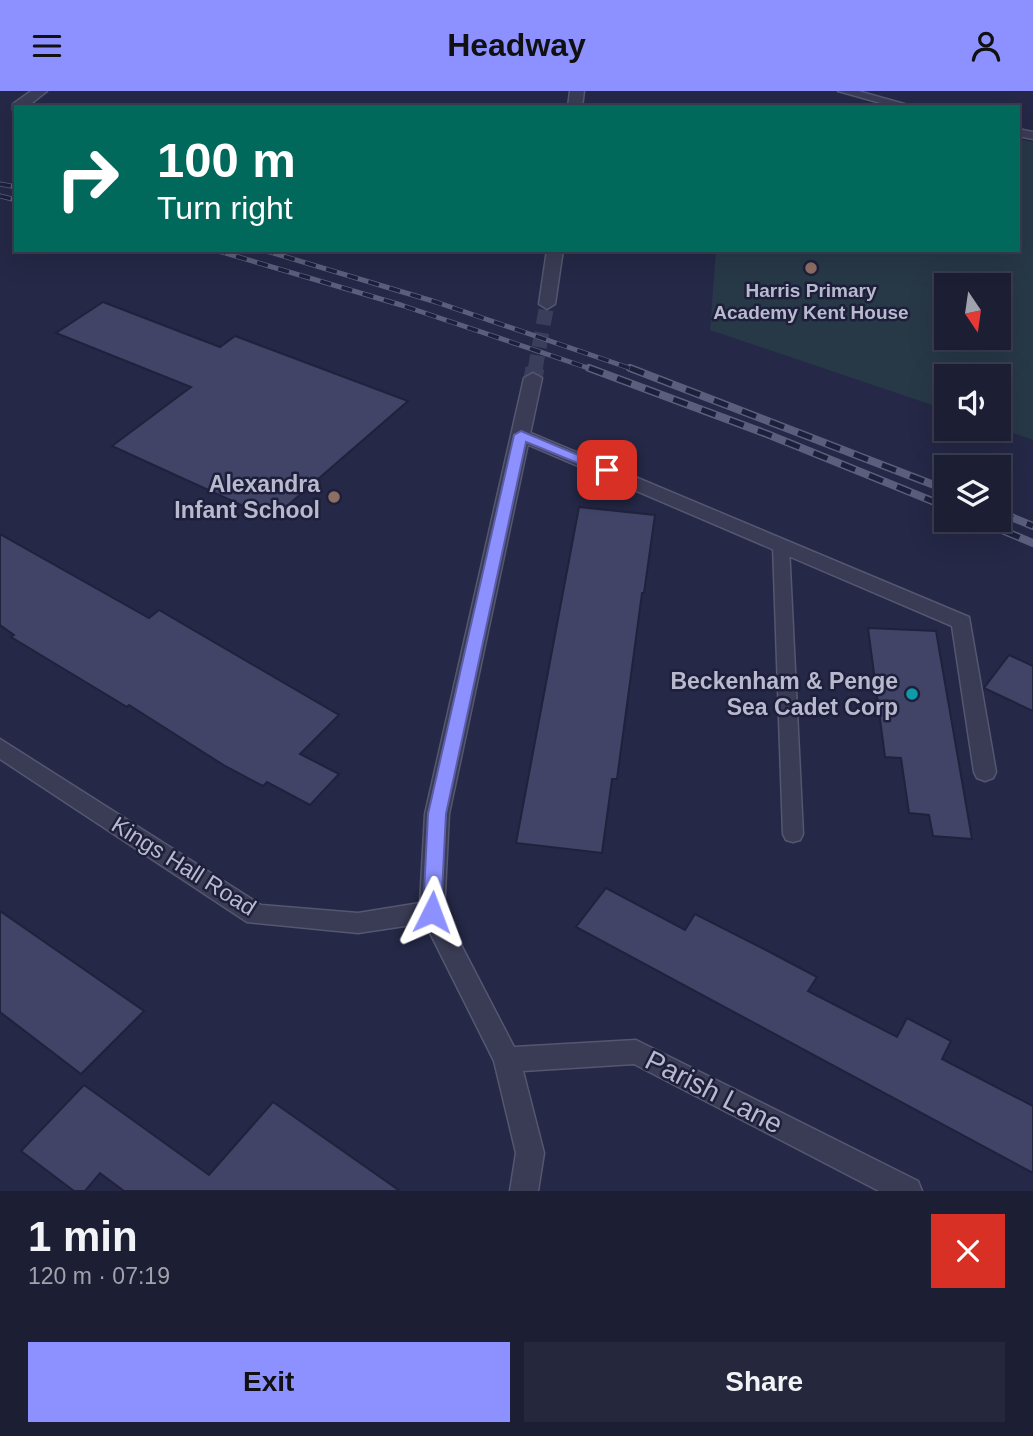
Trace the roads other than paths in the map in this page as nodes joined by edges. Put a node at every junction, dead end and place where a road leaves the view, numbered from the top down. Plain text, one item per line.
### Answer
1 (40, 91) edge
2 (844, 91) edge
3 (18, 105) edge
4 (902, 105) edge
5 (555, 252) edge
6 (547, 304) tunnel mouth
7 (533, 378) tunnel mouth
8 (521, 435) junction
9 (780, 546) junction
10 (0, 748) edge
11 (985, 772) dead end
12 (793, 834) dead end
13 (432, 912) junction
14 (507, 1060) junction
15 (524, 1191) edge
16 (908, 1191) edge

1 - 3 street
2 - 4 lane
5 - 6 street
7 - 8 street
8 - 9 street
8 - 13 street
9 - 11 street
9 - 12 lane
10 - 13 street, Kings Hall Road
13 - 14 street
14 - 15 street
14 - 16 street, Parish Lane

